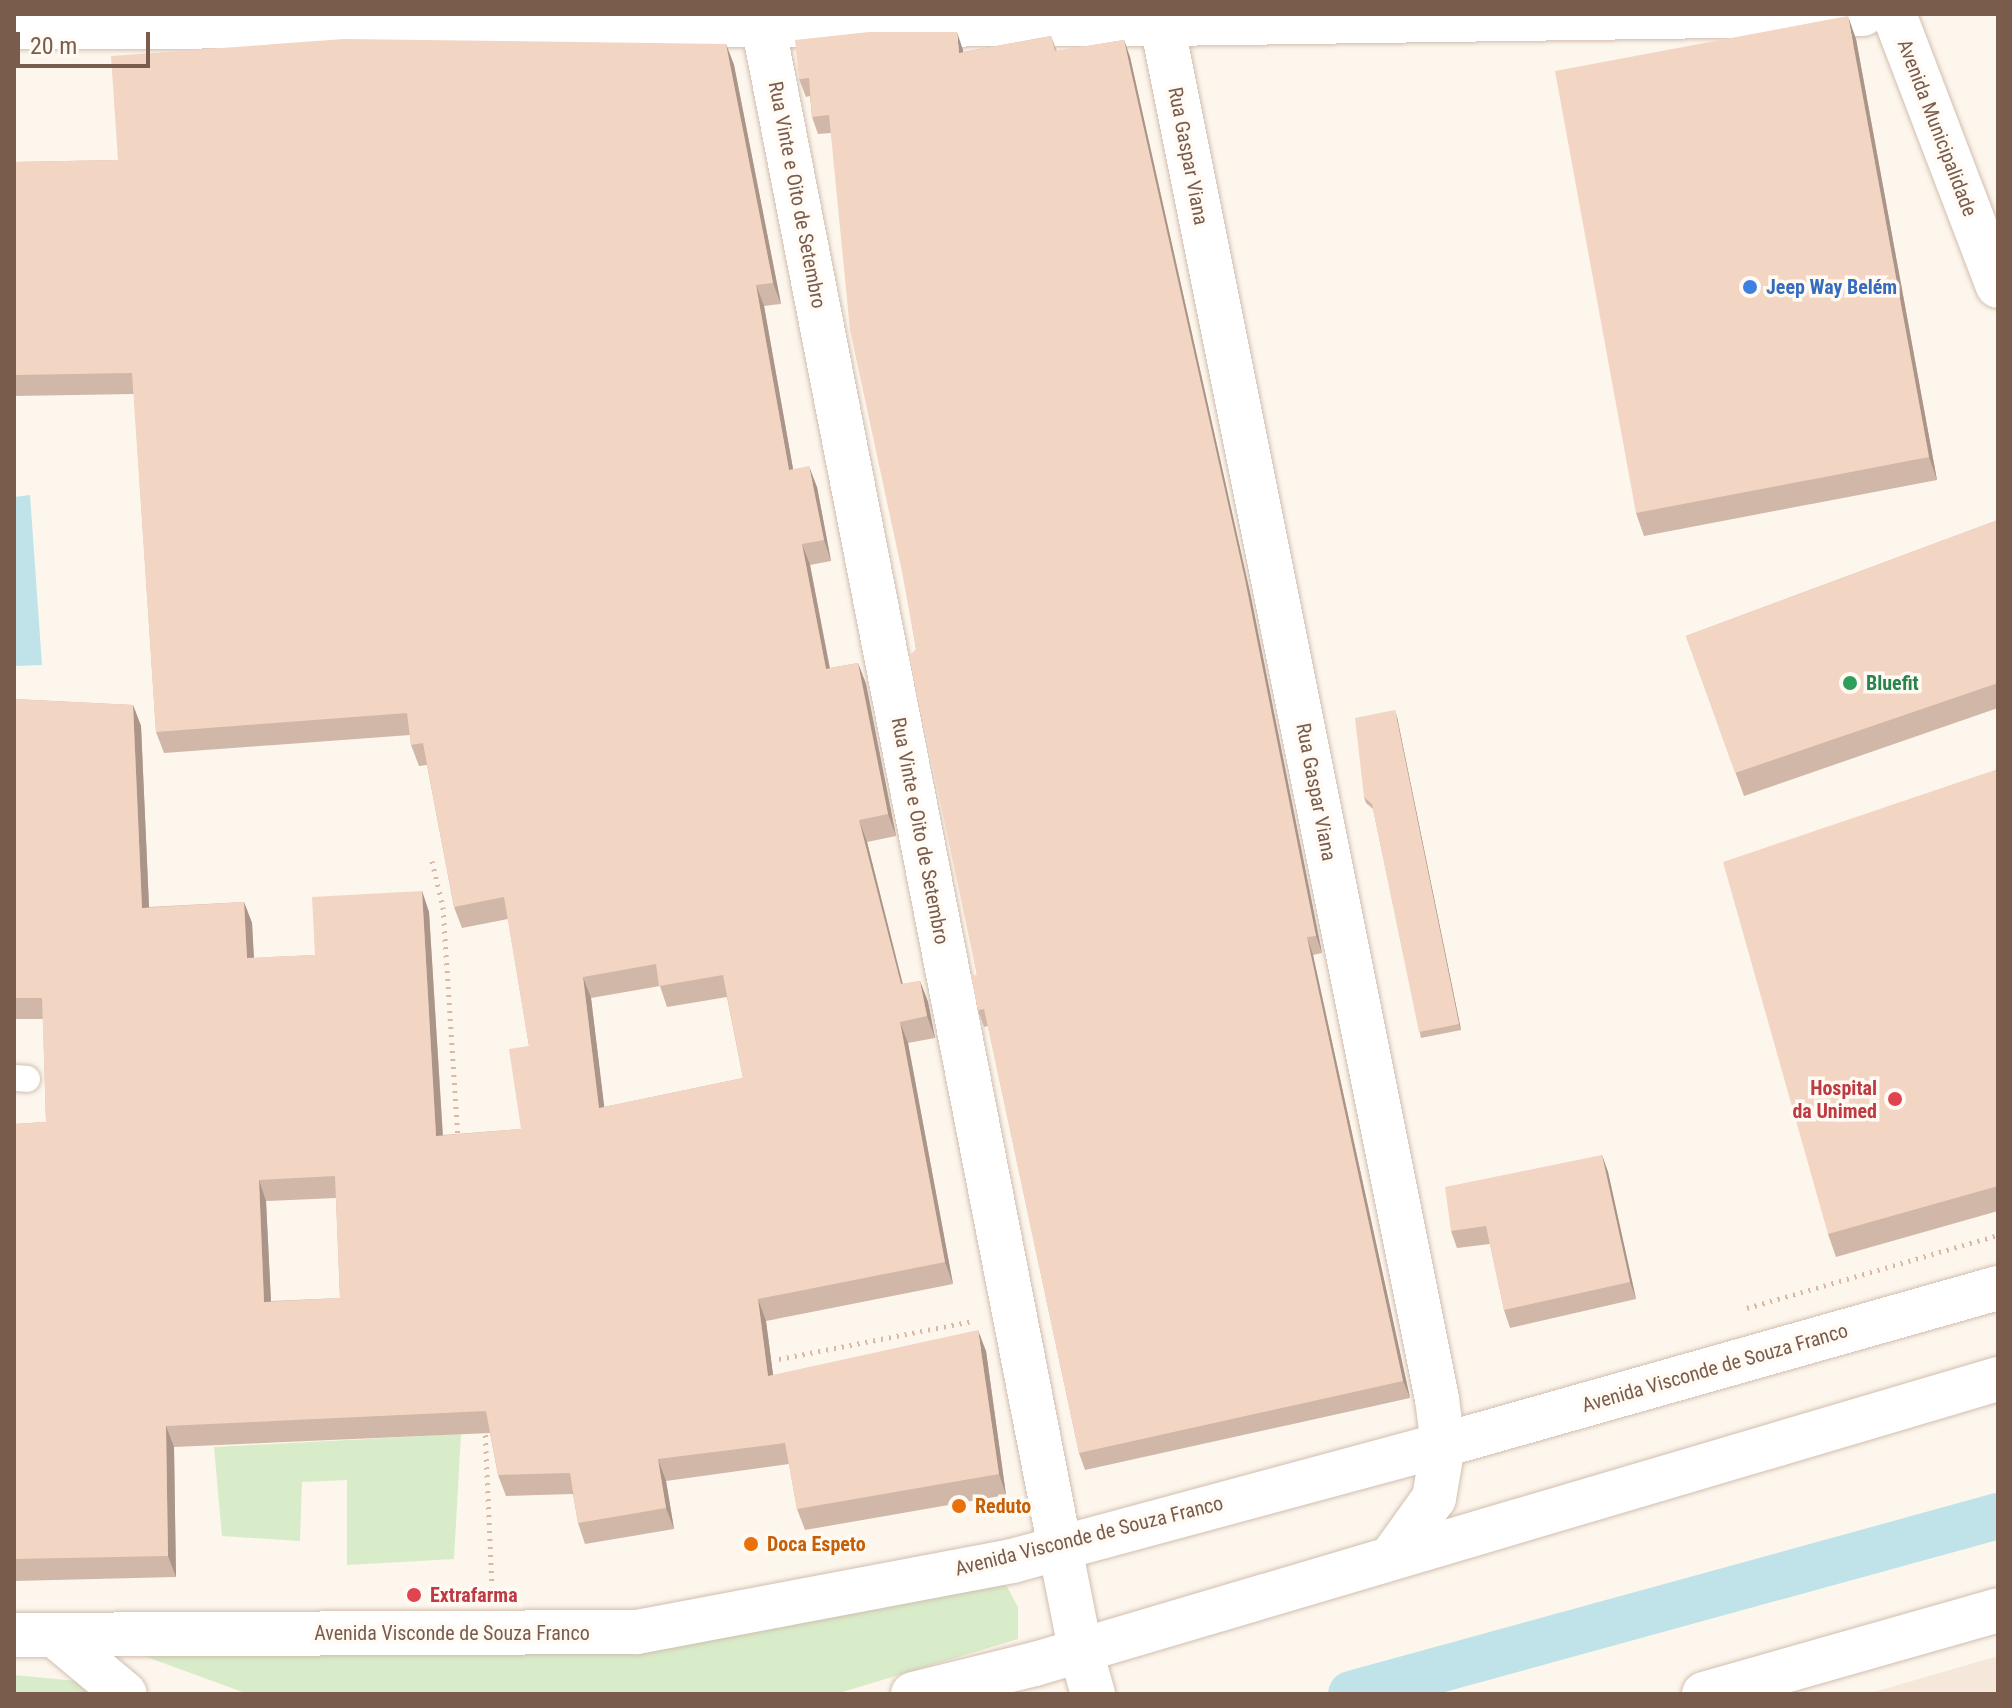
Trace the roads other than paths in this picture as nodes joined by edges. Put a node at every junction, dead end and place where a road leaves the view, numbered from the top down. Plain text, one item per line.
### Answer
1 (1863, 14) edge
2 (1894, 14) edge
3 (762, 18) edge
4 (1161, 19) edge
5 (14, 27) edge
6 (1998, 286) edge
7 (1998, 1288) edge
8 (1998, 1379) edge
9 (1443, 1445) junction
10 (1060, 1548) junction
11 (1391, 1558) junction
12 (1998, 1610) edge
13 (14, 1635) edge
14 (58, 1638) junction
15 (1080, 1648) junction
16 (125, 1694) edge
17 (913, 1694) edge
18 (1093, 1694) edge
19 (1704, 1694) edge

1 - 4 street
2 - 6 street, Avenida Municipalidade
3 - 4 street
3 - 5 street
3 - 10 street, Rua Vinte e Oito de Setembro
4 - 9 street, Rua Gaspar Viana
7 - 9 street, Avenida Visconde de Souza Franco
8 - 11 street
9 - 10 street, Avenida Visconde de Souza Franco
9 - 11 street, Rua Gaspar Viana
10 - 14 street, Avenida Visconde de Souza Franco
10 - 15 street, Rua Vinte e Oito de Setembro
11 - 15 street
12 - 19 street
13 - 14 street, Avenida Visconde de Souza Franco
14 - 16 street
15 - 17 street
15 - 18 street, Rua Vinte e Oito de Setembro

